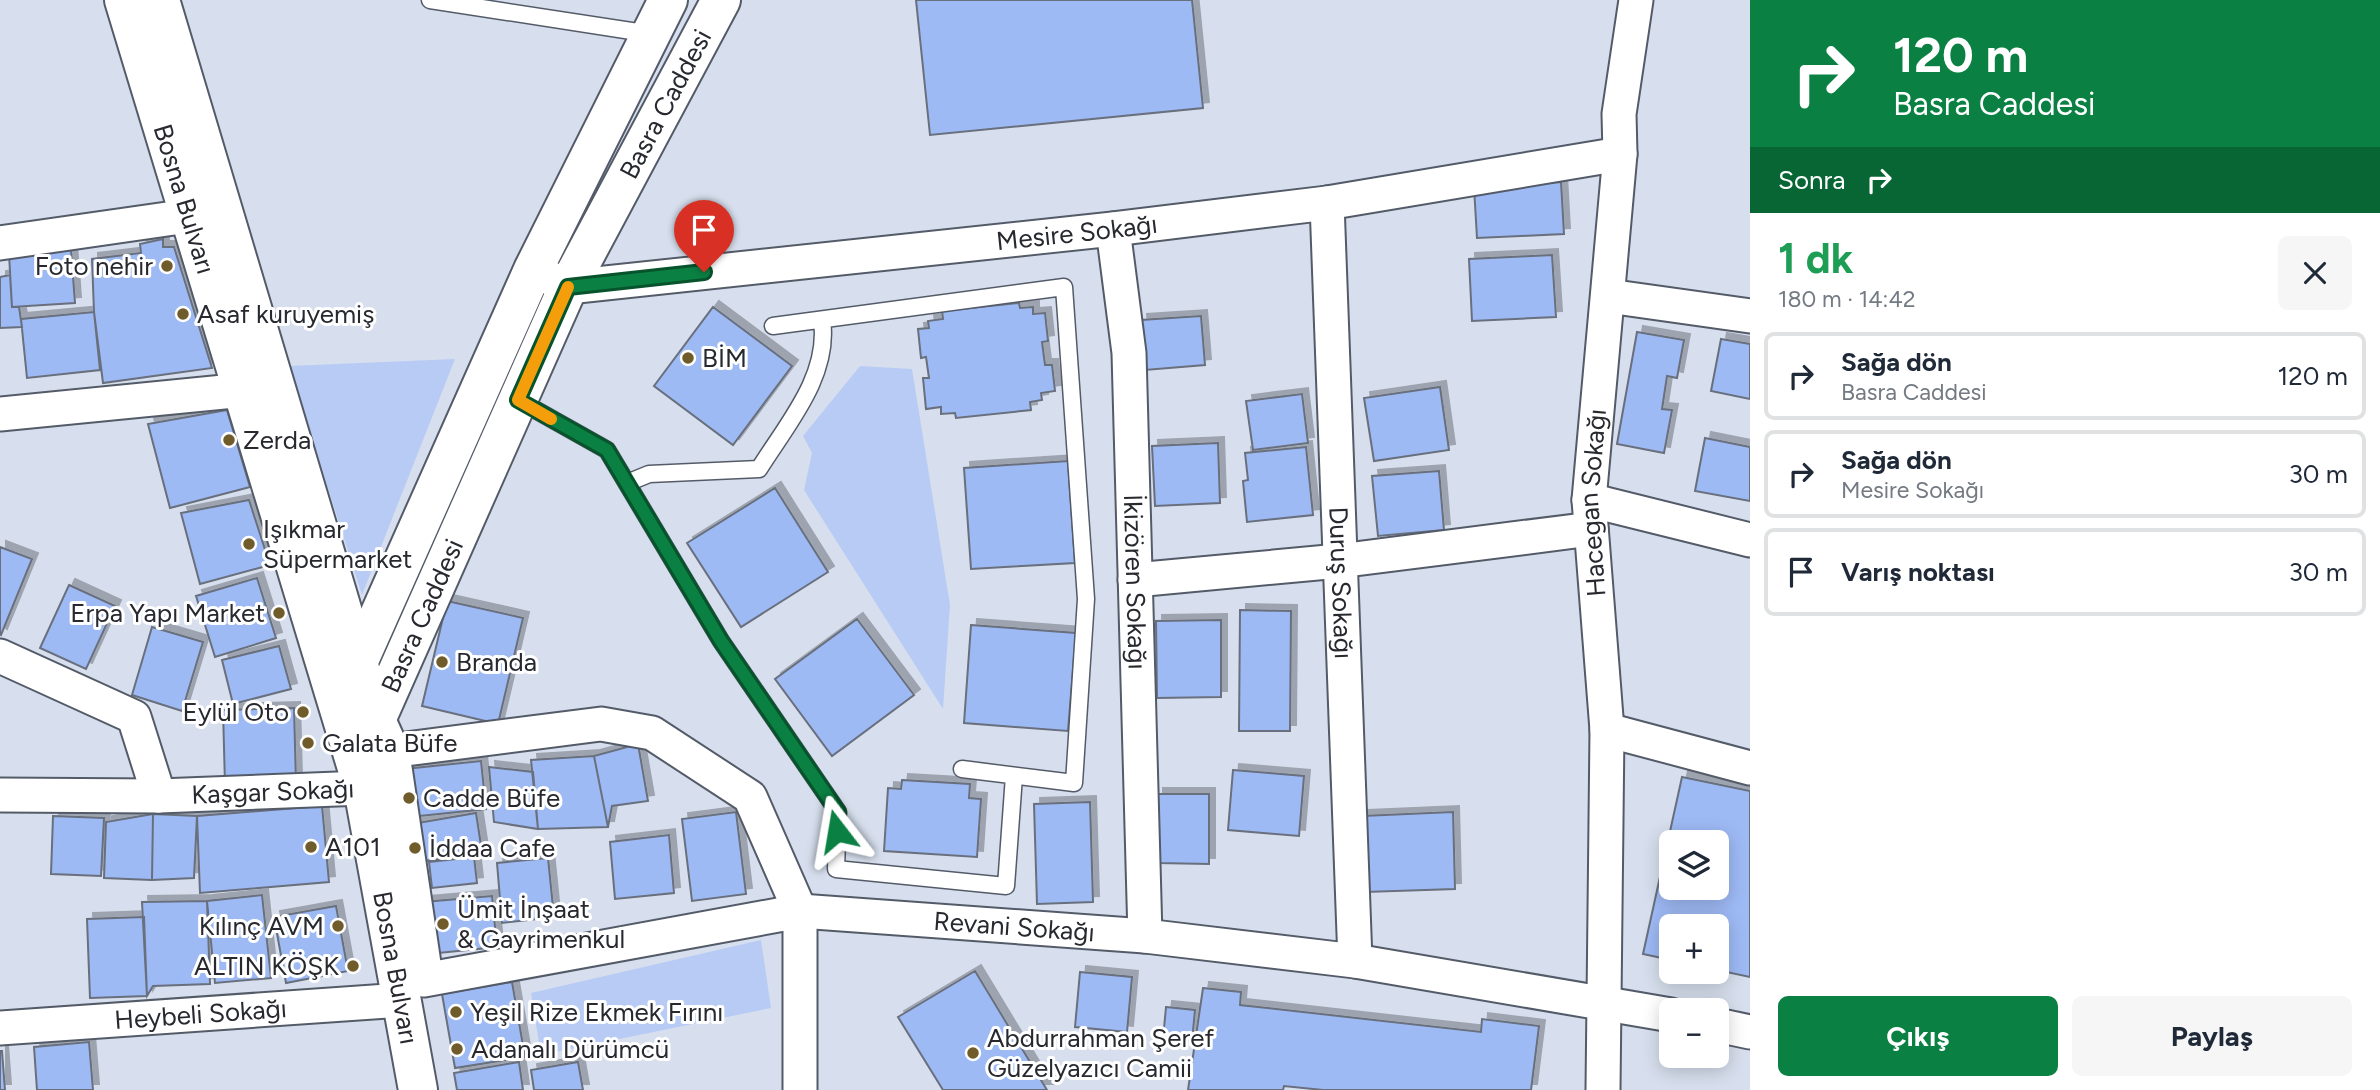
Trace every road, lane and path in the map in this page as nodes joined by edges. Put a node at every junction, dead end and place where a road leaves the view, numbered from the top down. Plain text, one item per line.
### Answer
1 (124, 0) edge
2 (160, 0) edge
3 (430, 0) edge
4 (668, 0) edge
5 (721, 0) edge
6 (1636, 0) edge
7 (651, 34) junction
8 (1620, 154) junction
9 (1327, 203) junction
10 (188, 216) junction
11 (1113, 229) junction
12 (0, 243) edge
13 (533, 270) junction
14 (568, 287) junction
15 (1608, 296) junction
16 (1750, 316) edge
17 (822, 320) junction
18 (773, 326) dead end
19 (244, 390) junction
20 (518, 400) junction
21 (0, 414) edge
22 (626, 483) junction
23 (1590, 514) junction
24 (1750, 540) edge
25 (1339, 561) junction
26 (1135, 580) junction
27 (0, 656) edge
28 (358, 663) junction
29 (337, 708) junction
30 (1608, 730) junction
31 (383, 735) junction
32 (1750, 768) edge
33 (962, 769) dead end
34 (1014, 776) junction
35 (363, 788) junction
36 (0, 795) edge
37 (159, 796) junction
38 (800, 911) junction
39 (1145, 936) junction
40 (1355, 961) junction
41 (413, 990) junction
42 (1605, 1002) junction
43 (1659, 1013) edge
44 (0, 1028) edge
45 (1729, 1028) edge
46 (1750, 1032) edge
47 (418, 1090) edge
48 (445, 1090) edge
49 (800, 1090) edge
50 (1603, 1090) edge

1 - 10 main road, Bosna Bulvarı
2 - 28 main road, Bosna Bulvarı
3 - 7 lane
4 - 7 main road, Basra Caddesi
5 - 14 main road, Basra Caddesi
6 - 8 street, Hacegan Sokağı
7 - 13 main road, Basra Caddesi
8 - 9 street, Mesire Sokağı
8 - 15 street, Hacegan Sokağı
9 - 11 street, Mesire Sokağı
9 - 25 street, Duruş Sokağı
10 - 12 street
10 - 19 main road, Bosna Bulvarı
11 - 14 street, Mesire Sokağı
11 - 26 street, İkizören Sokağı
13 - 14 street
13 - 28 main road, Basra Caddesi
14 - 20 main road, Basra Caddesi
15 - 16 street
15 - 23 street, Hacegan Sokağı
17 - 18 lane
17 - 22 lane
17 - 34 lane
19 - 21 street
19 - 29 main road, Bosna Bulvarı
20 - 22 lane
20 - 31 main road, Basra Caddesi
22 - 34 lane
23 - 24 street
23 - 25 street
23 - 30 street, Hacegan Sokağı
25 - 26 street
25 - 40 street, Duruş Sokağı
26 - 39 street, İkizören Sokağı
27 - 37 street
28 - 29 main road, Basra Caddesi
28 - 31 main road, Bosna Bulvarı
29 - 31 main road, Basra Caddesi
29 - 35 main road, Bosna Bulvarı
30 - 32 street
30 - 42 street, Hacegan Sokağı
31 - 35 street, Kaşgar Sokağı
31 - 38 street
31 - 41 main road, Bosna Bulvarı
33 - 34 lane
35 - 37 street, Kaşgar Sokağı
35 - 41 main road, Bosna Bulvarı
36 - 37 street, Kaşgar Sokağı
38 - 39 street, Revani Sokağı
38 - 41 street, Revani Sokağı
38 - 49 street
39 - 40 street, Revani Sokağı
40 - 42 street, Revani Sokağı
41 - 44 street, Heybeli Sokağı
41 - 47 main road, Bosna Bulvarı
41 - 48 main road, Bosna Bulvarı
42 - 43 street, Revani Sokağı
42 - 50 street, Hacegan Sokağı
45 - 46 street

